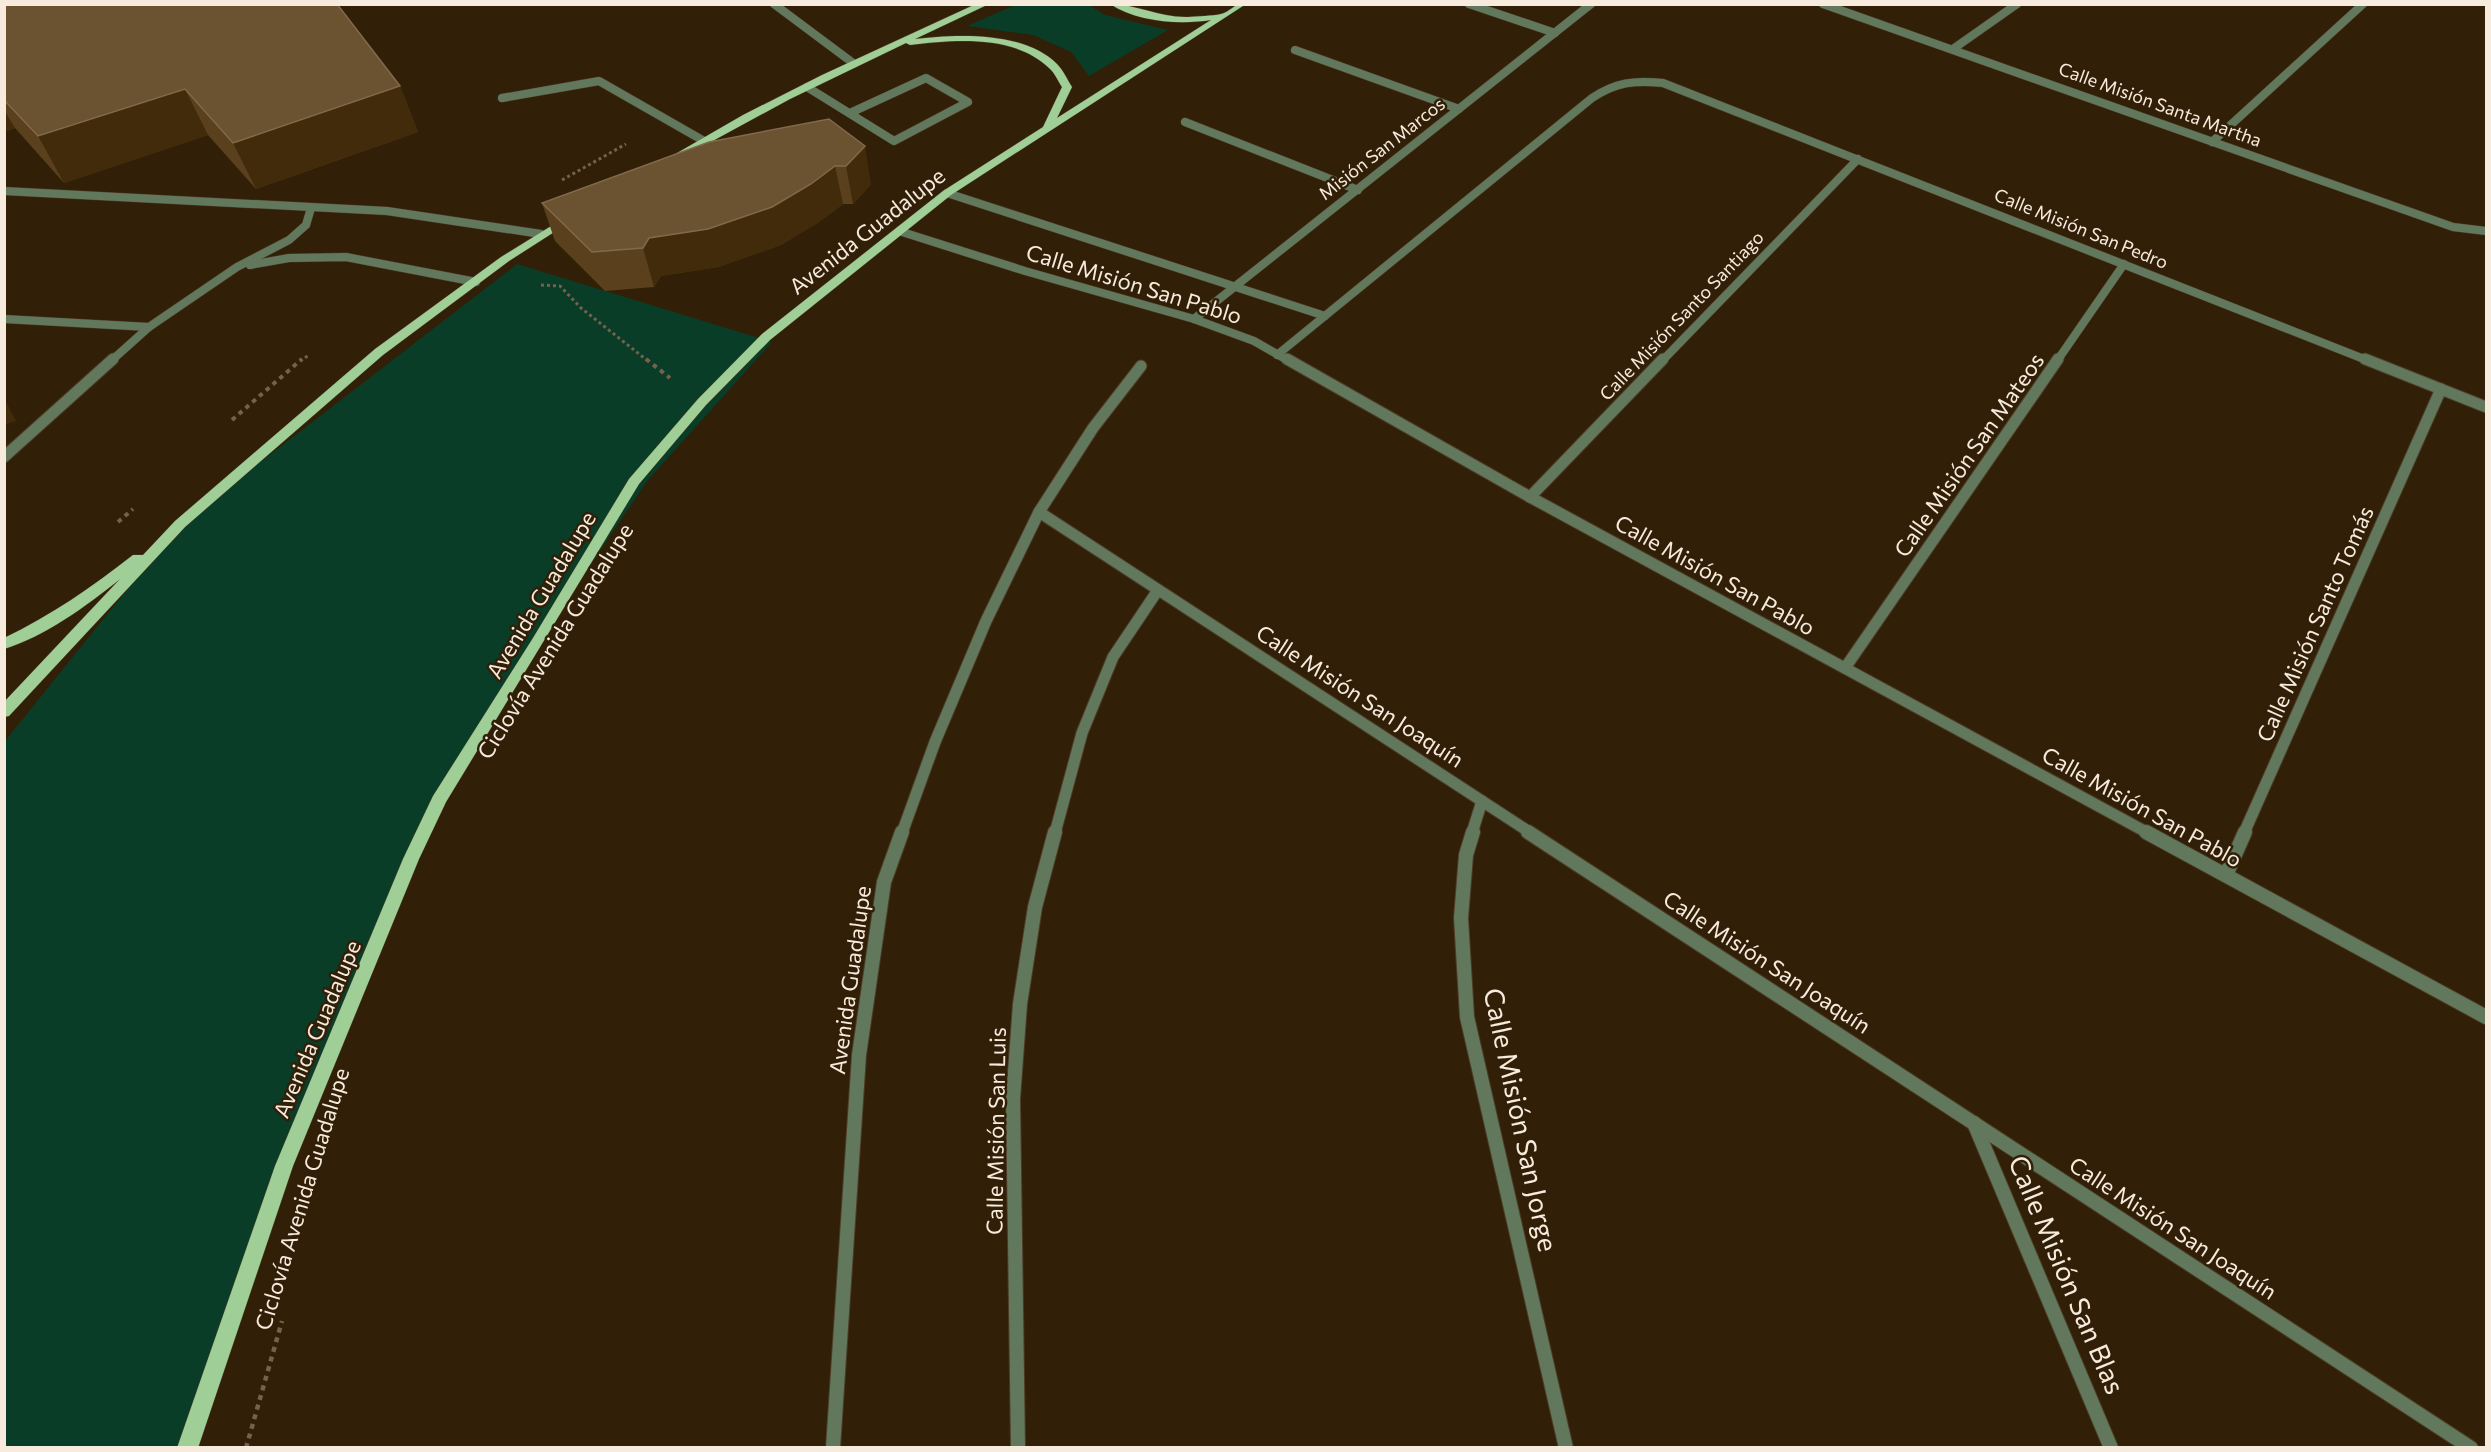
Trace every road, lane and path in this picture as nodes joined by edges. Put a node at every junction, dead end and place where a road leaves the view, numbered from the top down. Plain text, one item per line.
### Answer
1 (774, 4) edge
2 (984, 4) edge
3 (1114, 4) edge
4 (1242, 4) edge
5 (1469, 4) edge
6 (1591, 4) edge
7 (1823, 4) edge
8 (2017, 4) edge
9 (2363, 4) edge
10 (1226, 14) junction
11 (1555, 33) junction
12 (892, 44) junction
13 (1953, 49) junction
14 (1295, 50) dead end
15 (853, 63) junction
16 (807, 87) junction
17 (502, 98) dead end
18 (1459, 109) junction
19 (850, 113) junction
20 (1185, 122) dead end
21 (1048, 127) junction
22 (704, 141) junction
23 (2212, 142) junction
24 (1858, 159) junction
25 (663, 164) edge
26 (1358, 190) junction
27 (4, 191) edge
28 (948, 193) junction
29 (311, 208) junction
30 (582, 210) edge
31 (899, 231) junction
32 (2487, 231) edge
33 (541, 234) junction
34 (2124, 264) junction
35 (237, 267) junction
36 (476, 282) junction
37 (1235, 287) junction
38 (1325, 316) junction
39 (4, 319) edge
40 (1194, 319) junction
41 (149, 327) junction
42 (1277, 355) junction
43 (1141, 366) dead end
44 (2441, 389) junction
45 (702, 402) junction
46 (2487, 407) edge
47 (4, 457) edge
48 (1530, 497) junction
49 (1039, 512) junction
50 (180, 524) junction
51 (1158, 590) junction
52 (4, 644) edge
53 (1845, 668) junction
54 (4, 712) edge
55 (1482, 801) junction
56 (2226, 875) junction
57 (2487, 1017) edge
58 (1974, 1123) junction
59 (284, 1316) dead end
60 (187, 1448) edge
61 (246, 1448) edge
62 (832, 1448) edge
63 (1018, 1448) edge
64 (1566, 1448) edge
65 (2111, 1448) edge
66 (2471, 1448) edge

1 - 15 street
2 - 12 main road
3 - 10 main road
4 - 10 main road, Avenida Guadalupe
5 - 11 street
6 - 11 street, Misión San Marcos
7 - 13 street, Calle Misión Santa Martha
8 - 13 street
9 - 23 street
10 - 21 main road, Avenida Guadalupe
11 - 18 street, Misión San Marcos
12 - 15 main road
12 - 21 main road
13 - 23 street, Calle Misión Santa Martha
14 - 18 street
15 - 16 main road
16 - 19 street
16 - 22 main road
17 - 22 street
18 - 26 street, Misión San Marcos
19 - 19 street
20 - 26 street
21 - 28 main road, Avenida Guadalupe
22 - 25 main road
23 - 32 street, Calle Misión Santa Martha
24 - 34 street, Calle Misión San Pedro
24 - 38 street, Calle Misión San Pedro
24 - 48 street, Calle Misión Santo Santiago
26 - 37 street, Misión San Marcos
27 - 29 street
28 - 31 main road, Avenida Guadalupe
28 - 37 street, Calle Misión San Pablo
29 - 33 street
29 - 35 street
30 - 33 main road
31 - 40 street, Calle Misión San Pablo
31 - 45 main road, Avenida Guadalupe
33 - 36 main road
34 - 44 street, Calle Misión San Pedro
34 - 53 street, Calle Misión San Mateos
35 - 36 street
35 - 41 street
36 - 45 path
36 - 50 main road
37 - 38 street, Calle Misión San Pablo
37 - 40 street, Misión San Marcos
38 - 42 street
39 - 41 street
40 - 42 street, Calle Misión San Pablo
41 - 47 street
42 - 48 street, Calle Misión San Pablo
43 - 49 street, Avenida Guadalupe
44 - 46 street, Calle Misión San Pedro
44 - 56 street, Calle Misión Santo Tomás
45 - 60 main road, Avenida Guadalupe
48 - 53 street, Calle Misión San Pablo
49 - 51 street, Calle Misión San Joaquín
49 - 62 street, Avenida Guadalupe
50 - 52 main road
50 - 54 main road
51 - 55 street, Calle Misión San Joaquín
51 - 63 street, Calle Misión San Luis
53 - 56 street, Calle Misión San Pablo
55 - 58 street, Calle Misión San Joaquín
55 - 64 street, Calle Misión San Jorge
56 - 57 street, Calle Misión San Pablo
58 - 65 street, Calle Misión San Blas
58 - 66 street, Calle Misión San Joaquín
59 - 61 path, Ciclovía Avenida Guadalupe

